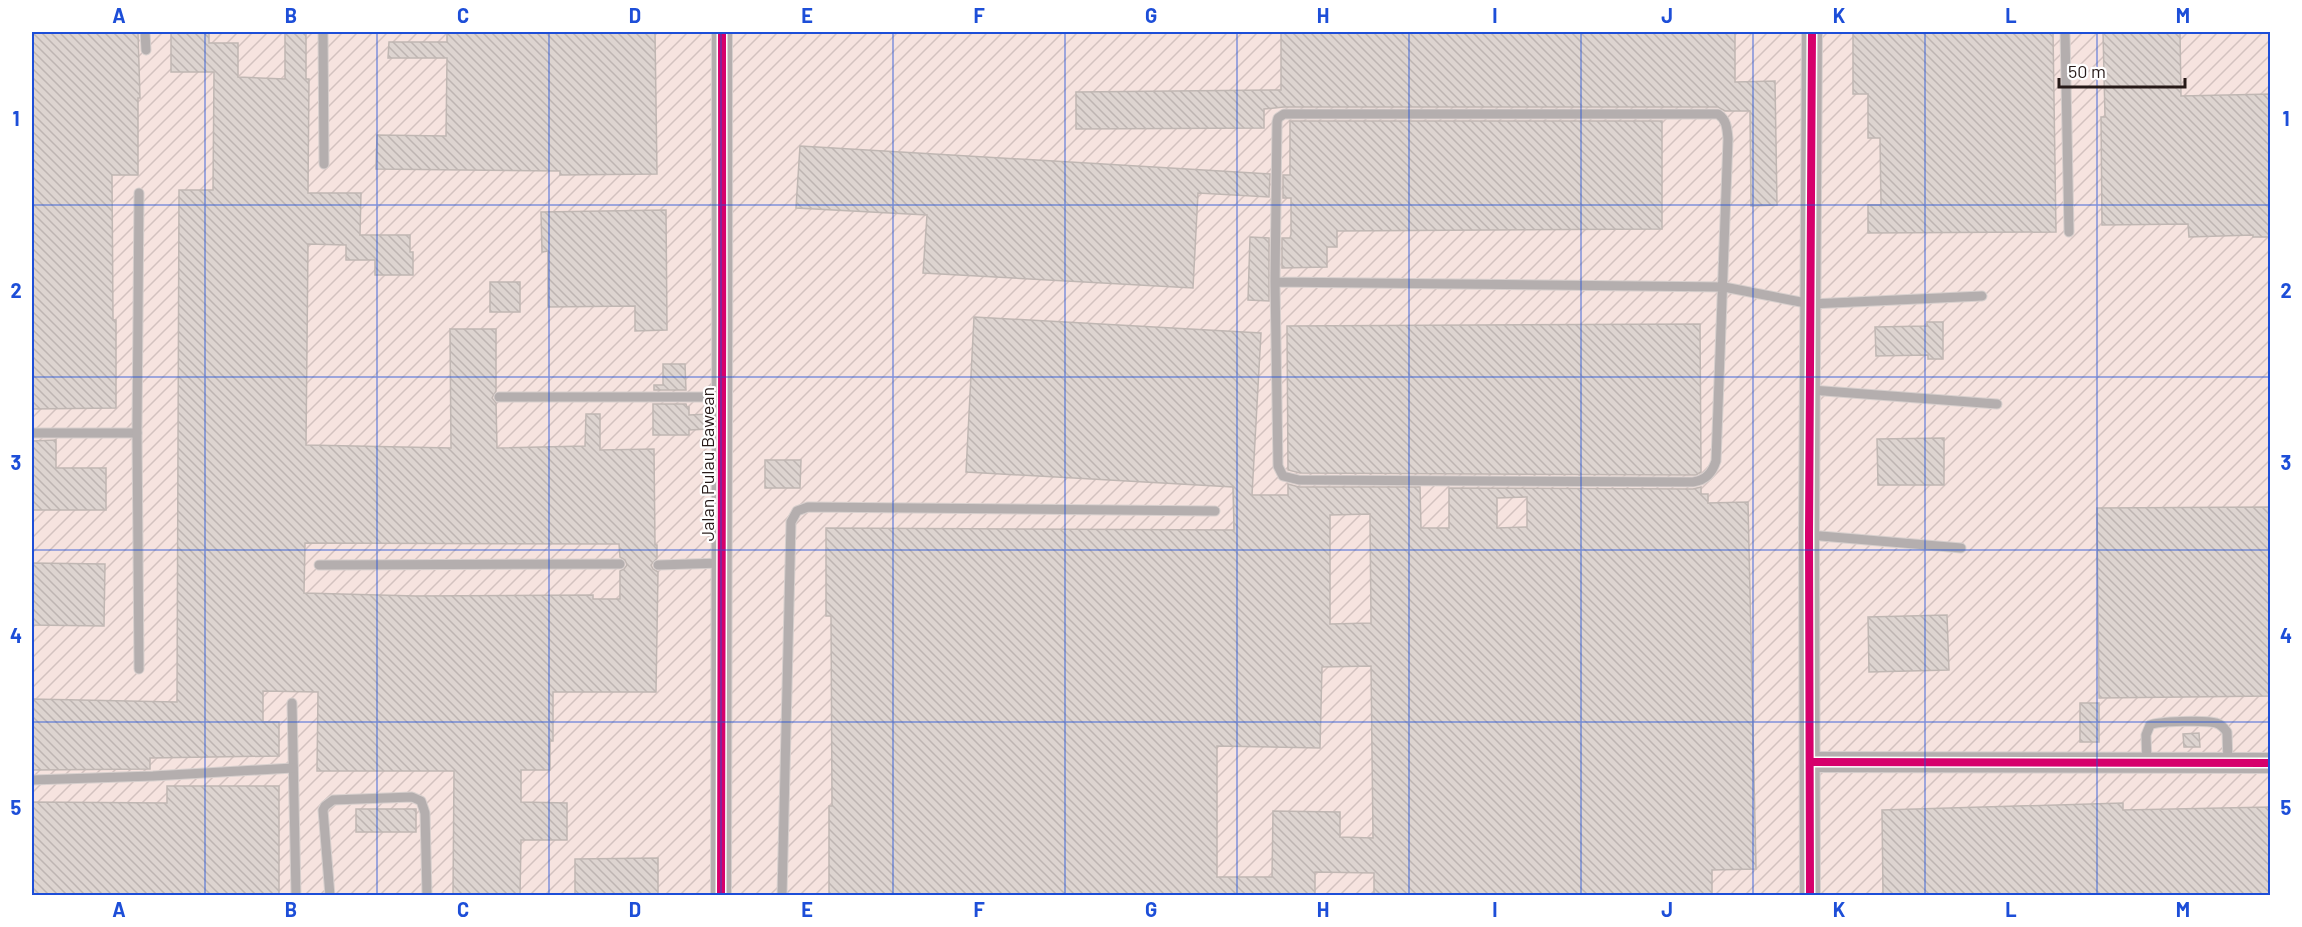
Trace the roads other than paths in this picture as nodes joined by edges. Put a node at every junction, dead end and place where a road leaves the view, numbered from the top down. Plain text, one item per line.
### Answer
1 (145, 32) edge
2 (323, 32) edge
3 (722, 32) edge
4 (1812, 32) edge
5 (2065, 32) edge
6 (146, 50) dead end
7 (324, 164) dead end
8 (139, 194) dead end
9 (2069, 232) dead end
10 (1275, 282) junction
11 (1724, 287) junction
12 (1982, 296) dead end
13 (1811, 304) junction
14 (1811, 390) junction
15 (498, 397) dead end
16 (721, 397) junction
17 (1997, 404) dead end
18 (32, 433) edge
19 (137, 433) junction
20 (1215, 512) dead end
21 (1809, 535) junction
22 (1961, 548) dead end
23 (722, 563) junction
24 (620, 564) dead end
25 (319, 565) dead end
26 (657, 565) dead end
27 (139, 669) dead end
28 (292, 703) dead end
29 (1809, 762) junction
30 (2147, 763) junction
31 (2228, 763) junction
32 (2271, 763) edge
33 (293, 768) junction
34 (32, 780) edge
35 (296, 896) edge
36 (330, 896) edge
37 (427, 896) edge
38 (721, 896) edge
39 (782, 896) edge
40 (1810, 896) edge

1 - 6 lane
2 - 7 lane
3 - 16 street, Jalan Pulau Bawean
4 - 13 street
5 - 9 lane
8 - 19 lane
10 - 11 lane
10 - 11 lane
10 - 11 lane
11 - 13 lane
12 - 13 lane
13 - 14 street
14 - 17 lane
14 - 21 street
15 - 16 lane
16 - 23 street, Jalan Pulau Bawean
18 - 19 lane
19 - 27 lane
20 - 39 lane
21 - 22 lane
21 - 29 street
23 - 26 lane
23 - 38 street, Jalan Pulau Bawean
24 - 25 lane
28 - 33 lane
29 - 30 street
29 - 40 street
30 - 31 street
30 - 31 lane
31 - 32 street
33 - 34 lane
33 - 35 lane
36 - 37 lane

